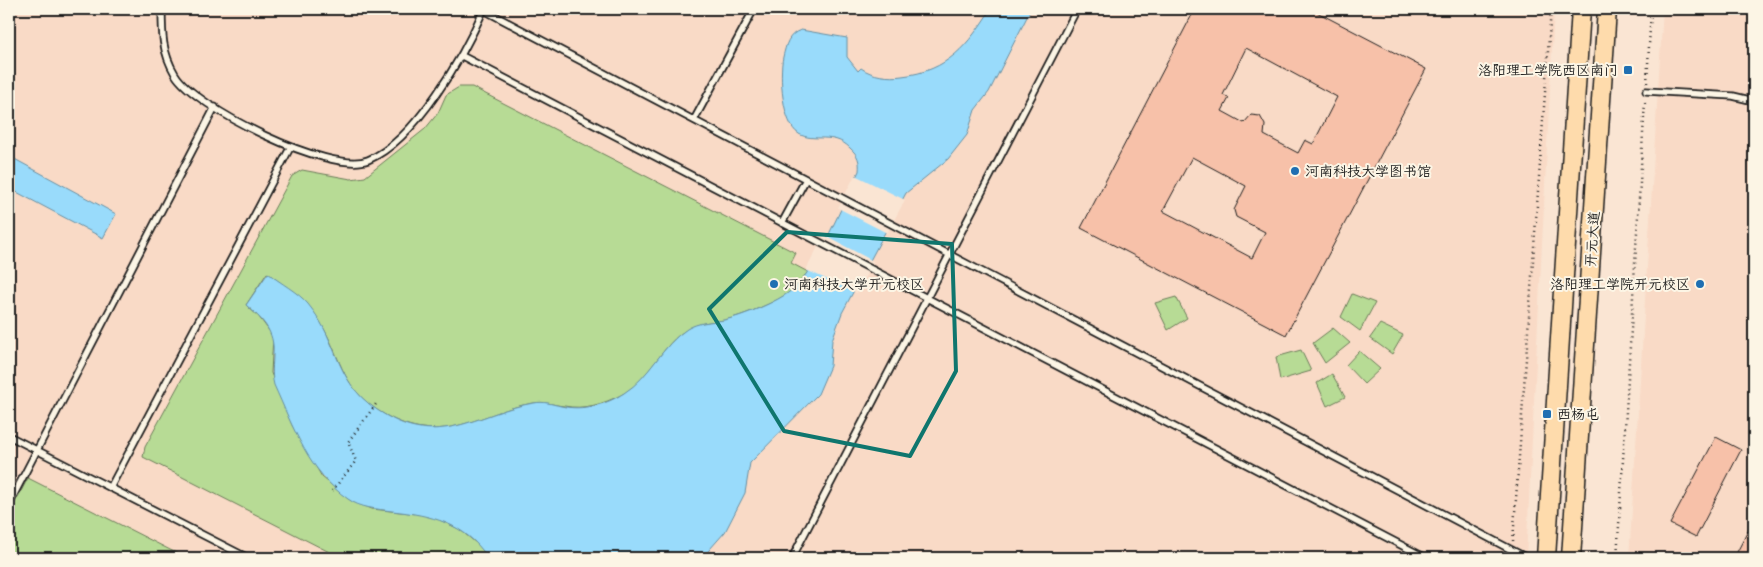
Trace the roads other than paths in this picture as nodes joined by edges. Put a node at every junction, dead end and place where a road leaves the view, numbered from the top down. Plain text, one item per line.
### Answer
1 (162, 9) edge
2 (484, 9) edge
3 (754, 9) edge
4 (1077, 9) edge
5 (1580, 9) edge
6 (1607, 9) edge
7 (462, 56) junction
8 (1646, 91) road end
9 (1754, 101) edge
10 (215, 107) junction
11 (694, 120) junction
12 (290, 148) junction
13 (806, 179) junction
14 (782, 223) junction
15 (950, 255) junction
16 (927, 298) junction
17 (9, 436) edge
18 (37, 450) junction
19 (110, 488) junction
20 (9, 504) edge
21 (248, 558) edge
22 (792, 558) edge
23 (1426, 558) edge
24 (1527, 558) edge
25 (1546, 558) edge
26 (1572, 558) edge

1 - 10 lane
2 - 7 lane
2 - 11 lane
3 - 11 lane
4 - 15 lane
5 - 25 main road, 开元大道
6 - 26 main road, 开元大道
7 - 12 lane
7 - 14 lane
8 - 9 lane
10 - 12 lane
10 - 18 lane
11 - 13 lane
12 - 19 lane
13 - 14 lane
13 - 15 lane
14 - 16 lane
15 - 16 lane
15 - 24 lane
16 - 22 lane
16 - 23 lane
17 - 18 lane
18 - 19 lane
18 - 20 lane
19 - 21 lane

